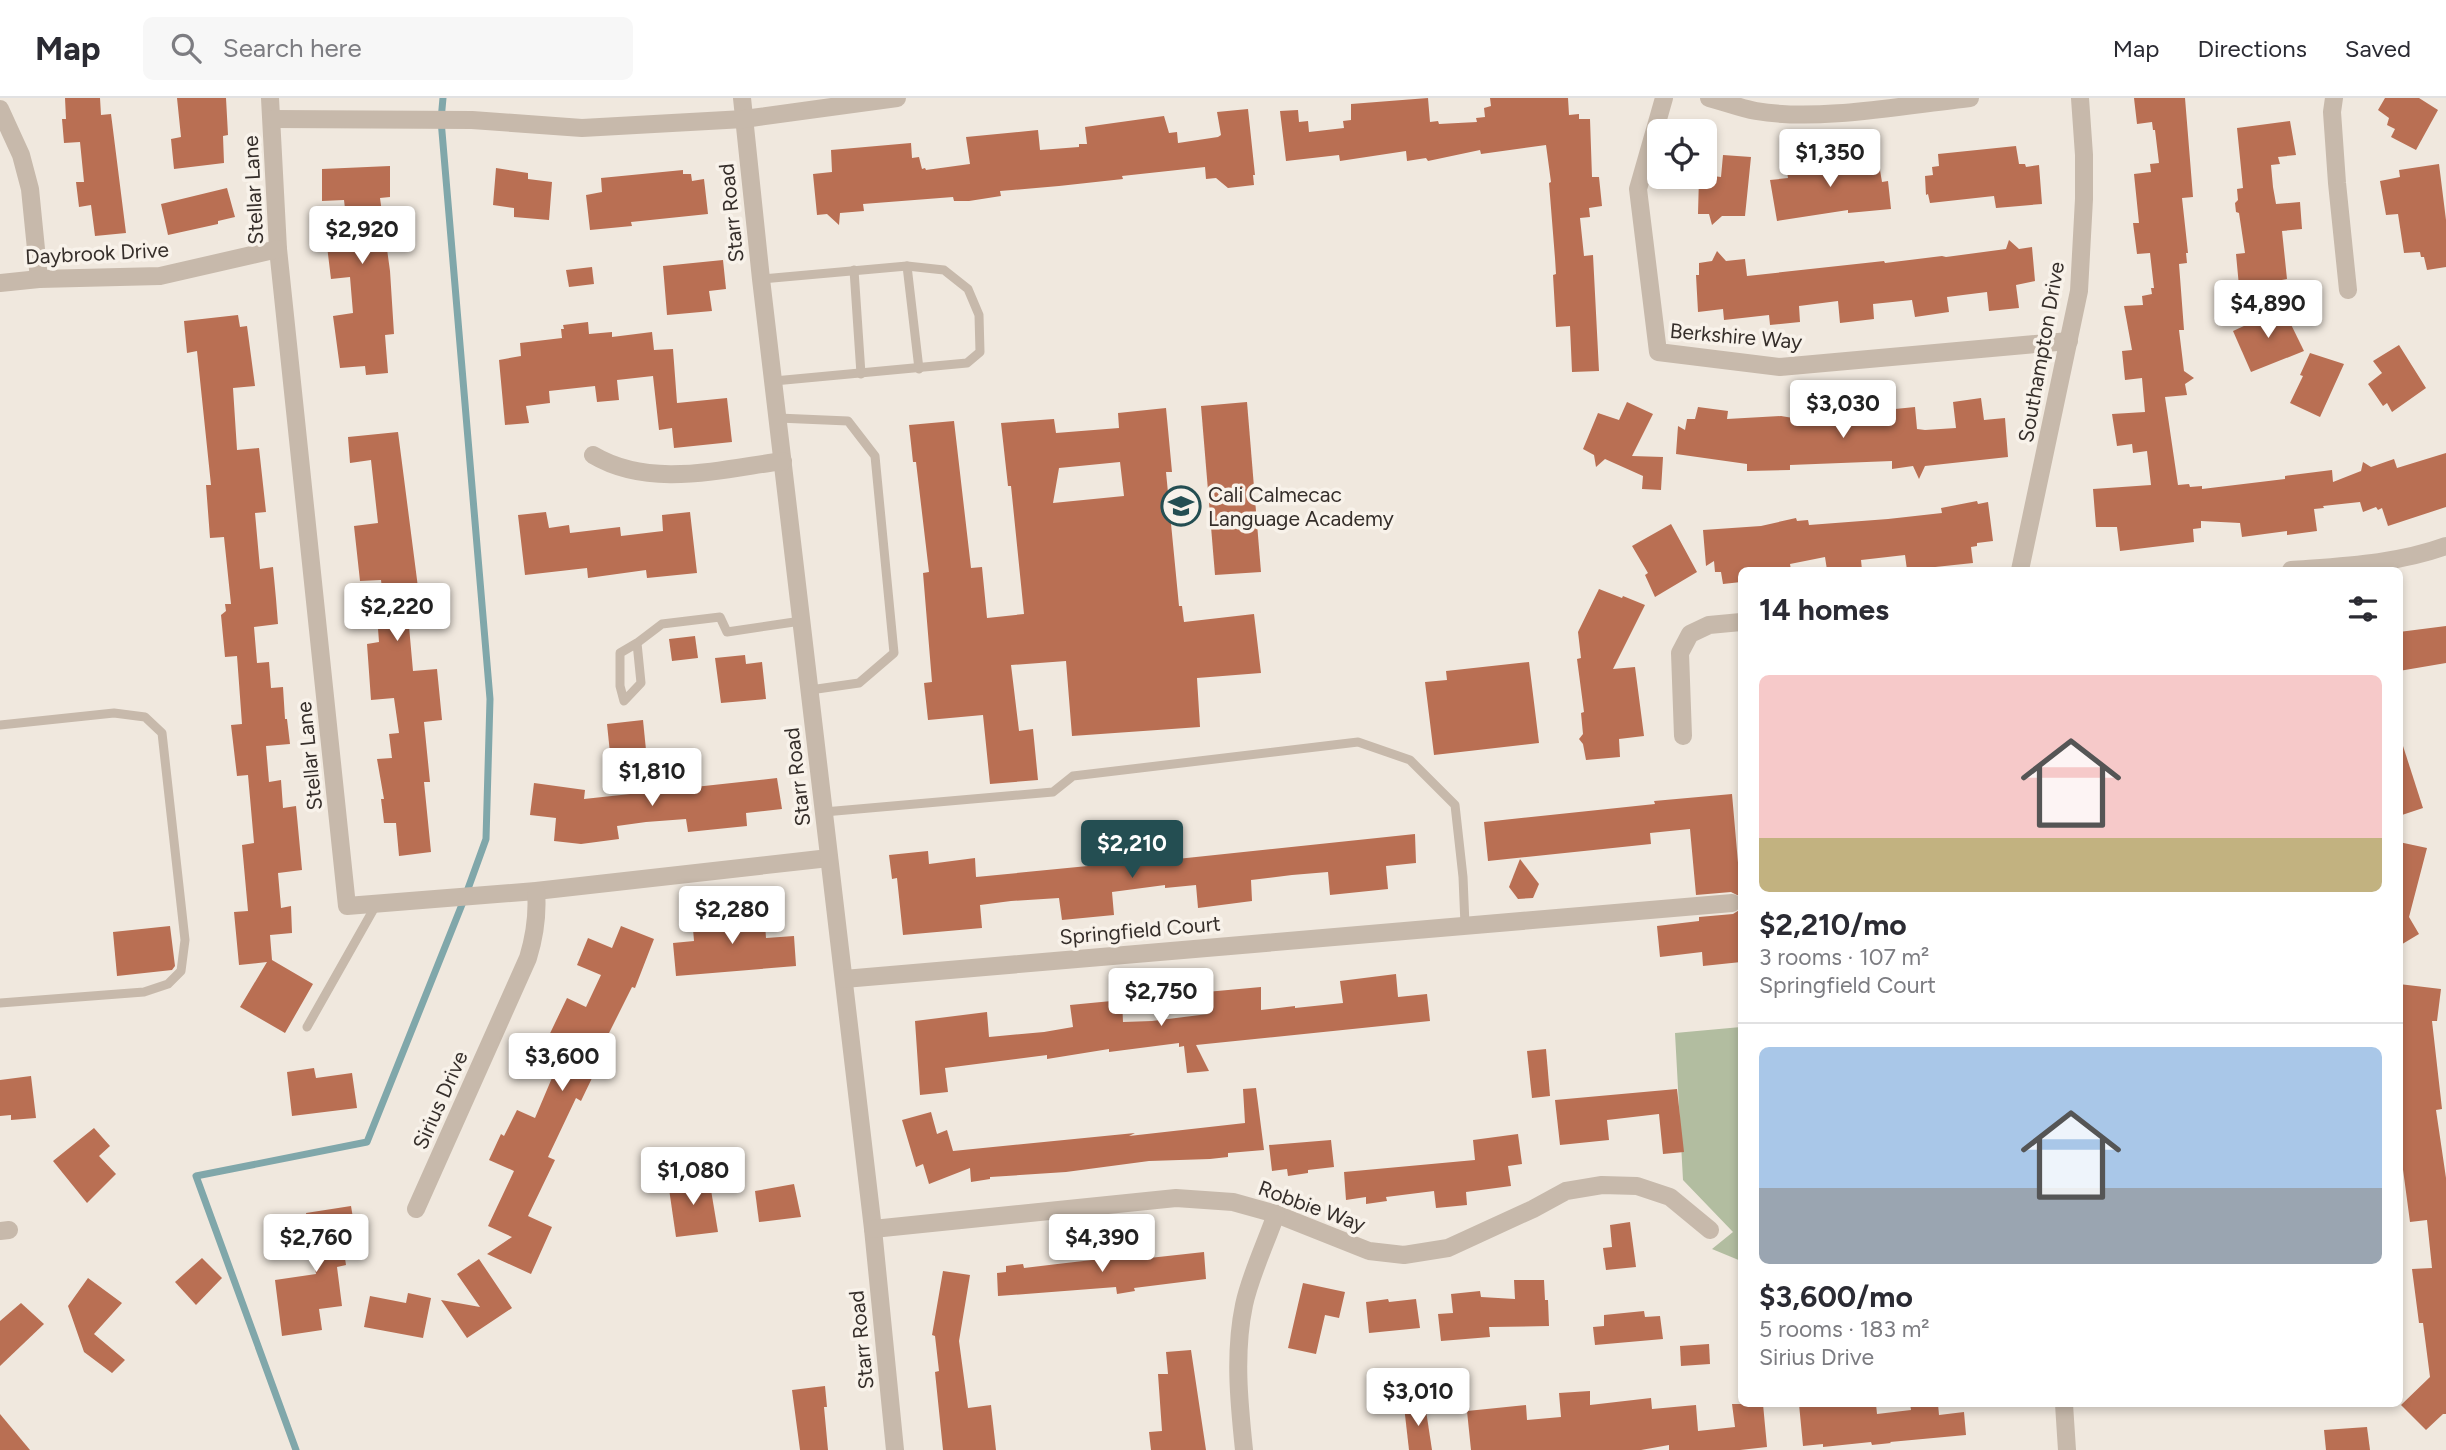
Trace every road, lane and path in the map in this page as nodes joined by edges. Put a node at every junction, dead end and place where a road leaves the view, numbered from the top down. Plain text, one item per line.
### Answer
1 (270, 98) edge
2 (742, 98) edge
3 (898, 98) edge
4 (1664, 98) edge
5 (1709, 98) edge
6 (1970, 98) edge
7 (2080, 98) edge
8 (2334, 98) edge
9 (0, 109) edge
10 (272, 119) junction
11 (744, 119) junction
12 (278, 249) junction
13 (907, 266) junction
14 (854, 270) junction
15 (39, 279) junction
16 (761, 279) junction
17 (0, 283) edge
18 (2348, 290) dead end
19 (2069, 341) junction
20 (919, 369) junction
21 (861, 374) junction
22 (774, 381) junction
23 (778, 418) junction
24 (593, 455) dead end
25 (783, 461) junction
26 (2446, 546) edge
27 (2022, 567) edge
28 (2328, 567) edge
29 (802, 621) junction
30 (1738, 622) edge
31 (637, 643) junction
32 (810, 690) junction
33 (0, 725) edge
34 (1683, 736) dead end
35 (824, 812) junction
36 (829, 858) junction
37 (536, 891) junction
38 (1732, 903) dead end
39 (377, 904) junction
40 (1465, 925) junction
41 (844, 979) junction
42 (0, 1003) edge
43 (307, 1027) dead end
44 (416, 1209) dead end
45 (1276, 1214) junction
46 (873, 1230) junction
47 (1710, 1230) dead end
48 (2064, 1407) edge
49 (895, 1450) edge
50 (1244, 1450) edge
51 (2067, 1450) edge

1 - 10 street, Stellar Lane
2 - 11 street, Starr Road
3 - 11 street
4 - 19 street, Berkshire Way
5 - 6 street
7 - 19 street, Southampton Drive
8 - 18 street
9 - 15 street
10 - 11 street
10 - 12 street, Stellar Lane
11 - 16 street, Starr Road
12 - 15 street, Daybrook Drive
12 - 39 street, Stellar Lane
13 - 14 lane
13 - 20 lane
13 - 20 lane
14 - 16 lane
14 - 21 lane
15 - 17 street, Daybrook Drive
16 - 22 street, Starr Road
19 - 27 street, Southampton Drive
20 - 21 lane
21 - 22 lane
22 - 23 street, Starr Road
23 - 25 street, Starr Road
23 - 32 lane
24 - 25 street
25 - 29 street, Starr Road
26 - 28 street
29 - 31 lane
29 - 32 street, Starr Road
30 - 34 street
31 - 31 lane
32 - 35 street, Starr Road
33 - 42 lane
35 - 36 street, Starr Road
35 - 40 lane
36 - 37 street, Stellar Lane
36 - 41 street, Starr Road
37 - 39 street, Stellar Lane
37 - 44 street, Sirius Drive
38 - 40 street, Springfield Court
39 - 43 lane
40 - 41 street, Springfield Court
41 - 46 street, Starr Road
45 - 46 street, Robbie Way
45 - 47 street, Robbie Way
45 - 50 street
46 - 49 street, Starr Road
48 - 51 street

